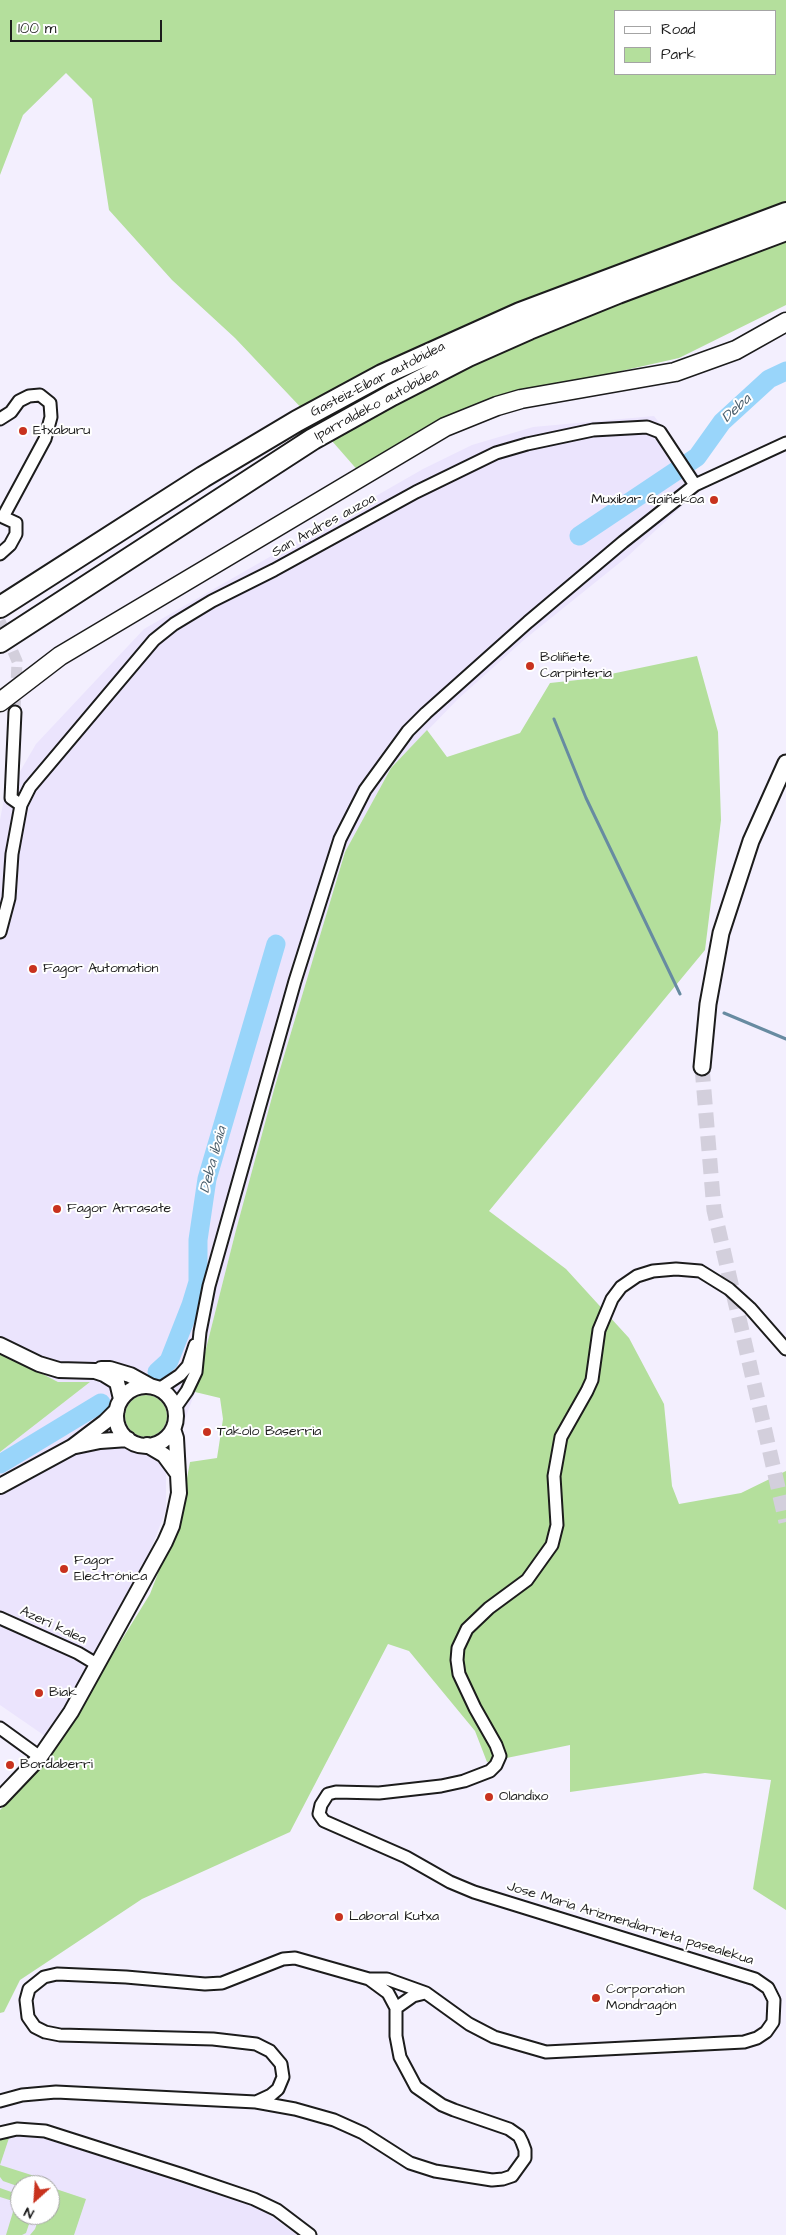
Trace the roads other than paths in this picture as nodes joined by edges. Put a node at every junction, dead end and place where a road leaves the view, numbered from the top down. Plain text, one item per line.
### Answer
1 (786, 213) edge
2 (786, 230) edge
3 (786, 322) edge
4 (0, 419) edge
5 (786, 443) edge
6 (695, 485) junction
7 (1, 519) edge
8 (0, 554) edge
9 (0, 608) edge
10 (0, 642) edge
11 (7, 707) edge
12 (786, 763) edge
13 (21, 805) junction
14 (0, 932) edge
15 (702, 1067) tunnel mouth
16 (200, 1332) junction
17 (0, 1346) edge
18 (786, 1348) edge
19 (95, 1371) junction
20 (154, 1387) junction
21 (119, 1404) junction
22 (175, 1408) junction
23 (173, 1429) junction
24 (128, 1440) junction
25 (147, 1446) junction
26 (72, 1447) junction
27 (178, 1474) junction
28 (0, 1486) edge
29 (0, 1618) edge
30 (96, 1664) junction
31 (0, 1728) edge
32 (40, 1757) junction
33 (0, 1799) edge
34 (370, 1979) junction
35 (426, 1993) junction
36 (396, 2008) junction
37 (278, 2089) junction
38 (0, 2102) edge
39 (256, 2102) junction
40 (295, 2109) junction
41 (0, 2133) edge
42 (310, 2235) edge

1 - 9 highway, Gasteiz-Eibar autobidea
2 - 10 highway, Iparraldeko autobidea
3 - 11 main road
4 - 7 street
5 - 6 street
6 - 13 street, San Andres auzoa
6 - 16 street
7 - 8 street
11 - 13 street
12 - 15 main road
13 - 14 street, San Andres auzoa
16 - 20 street
16 - 22 street
17 - 19 street
18 - 35 street, Jose Maria Arizmendiarrieta pasealekua
19 - 20 street
19 - 21 street
20 - 21 street
20 - 22 street
21 - 24 street
21 - 26 street
22 - 23 street
23 - 25 street
23 - 27 street
24 - 25 street
24 - 26 street
25 - 27 street
26 - 28 street
27 - 30 street
29 - 30 street, Azeri kalea
30 - 32 street
31 - 32 street
32 - 33 street
34 - 35 street
34 - 36 street
34 - 37 street
35 - 36 street
36 - 40 street
37 - 39 street
37 - 40 street
38 - 39 street
39 - 40 street
41 - 42 street

